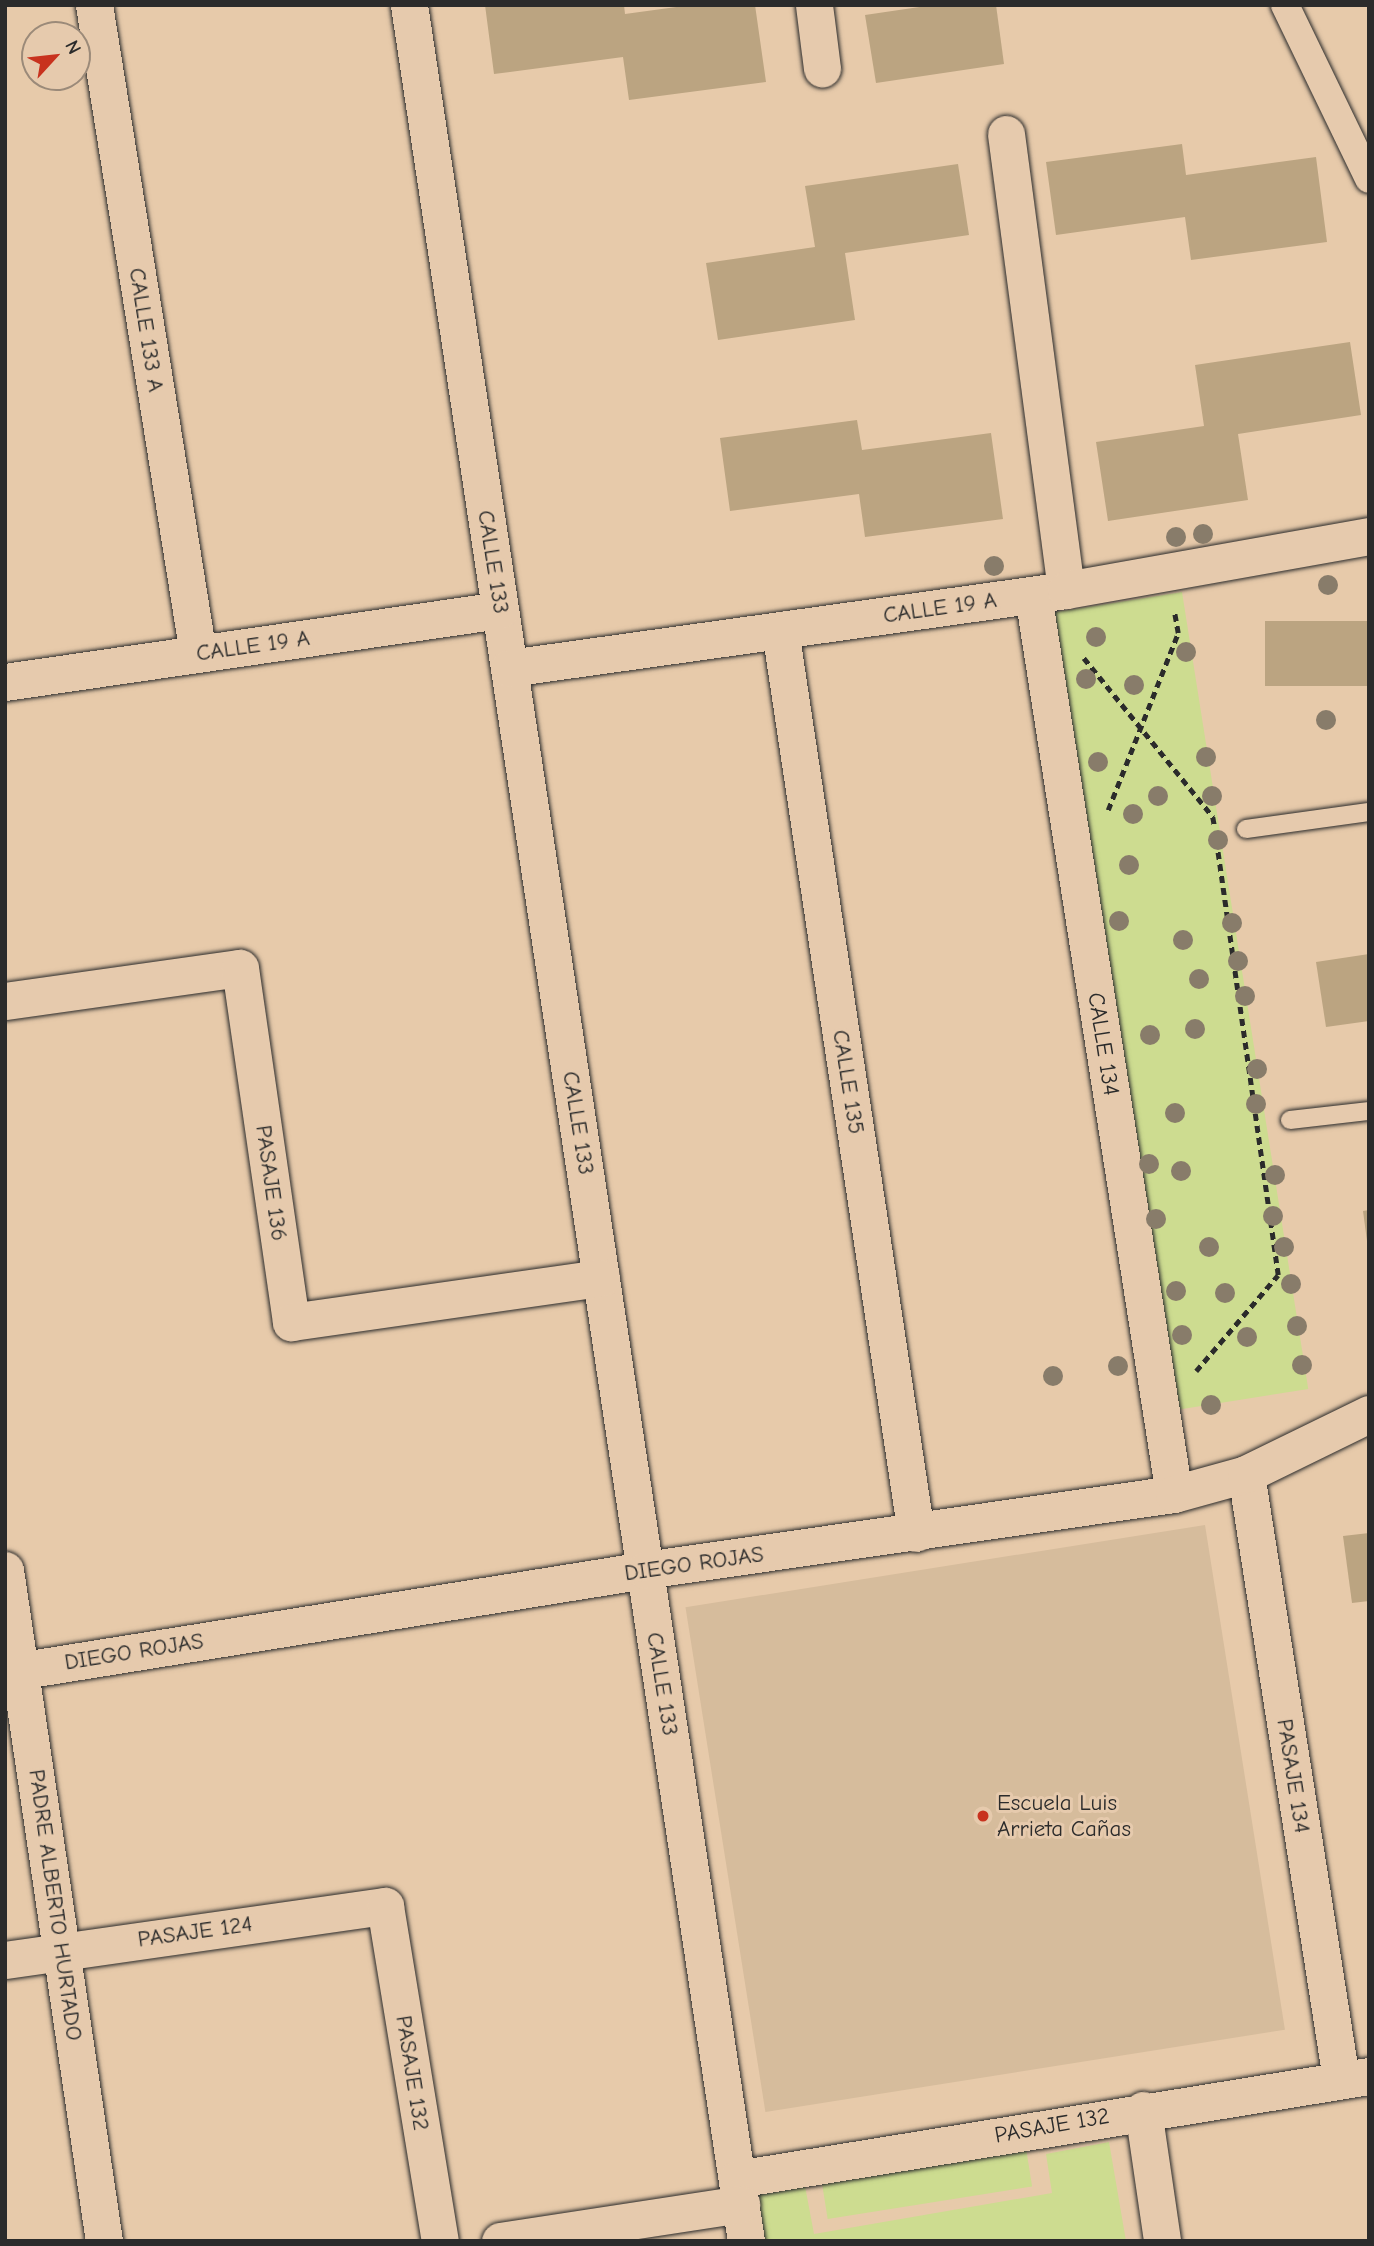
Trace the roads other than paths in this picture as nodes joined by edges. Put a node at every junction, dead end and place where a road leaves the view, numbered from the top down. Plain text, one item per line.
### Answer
1 (94, 5) edge
2 (409, 5) edge
3 (814, 5) edge
4 (1285, 5) edge
5 (822, 68) dead end
6 (1006, 134) dead end
7 (1369, 179) edge
8 (1369, 536) edge
9 (1050, 593) junction
10 (500, 610) junction
11 (780, 630) junction
12 (198, 654) junction
13 (509, 668) junction
14 (5, 682) edge
15 (1369, 812) edge
16 (1246, 829) dead end
17 (5, 1001) edge
18 (1369, 1111) edge
19 (1290, 1120) dead end
20 (601, 1278) junction
21 (1369, 1414) edge
22 (1245, 1474) junction
23 (1174, 1494) junction
24 (916, 1533) junction
25 (5, 1570) edge
26 (645, 1570) junction
27 (13, 1672) edge
28 (385, 1906) joint
29 (62, 1951) junction
30 (5, 1960) edge
31 (1355, 2077) edge
32 (1143, 2110) junction
33 (739, 2191) junction
34 (104, 2241) edge
35 (440, 2241) edge
36 (500, 2241) edge
37 (746, 2241) edge
38 (1163, 2241) edge

1 - 12 street, CALLE 133 A
2 - 10 street, CALLE 133
3 - 5 street
4 - 7 street
6 - 9 street, CALLE 134
8 - 9 street, CALLE 19 A
9 - 11 street, CALLE 19 A
9 - 23 street, CALLE 134
10 - 12 street, CALLE 19 A
10 - 13 street, CALLE 133
11 - 13 street, CALLE 19 A
11 - 24 street, CALLE 135
12 - 14 street, CALLE 19 A
13 - 20 street, CALLE 133
15 - 16 lane
17 - 20 street, PASAJE 136
18 - 19 lane
20 - 26 street, CALLE 133
21 - 22 street, DIEGO ROJAS
22 - 23 street, DIEGO ROJAS
22 - 31 street, PASAJE 134
23 - 24 street, DIEGO ROJAS
24 - 26 street, DIEGO ROJAS
25 - 27 street, PADRE ALBERTO HURTADO
26 - 27 street, DIEGO ROJAS
26 - 33 street, CALLE 133
27 - 29 street, PADRE ALBERTO HURTADO
28 - 29 street, PASAJE 124
28 - 35 street, PASAJE 132
29 - 30 street, PASAJE 124
29 - 34 street, PADRE ALBERTO HURTADO
31 - 32 street, PASAJE 132
32 - 33 street, PASAJE 132
32 - 38 street
33 - 36 street, PASAJE 132
33 - 37 street, CALLE 133

